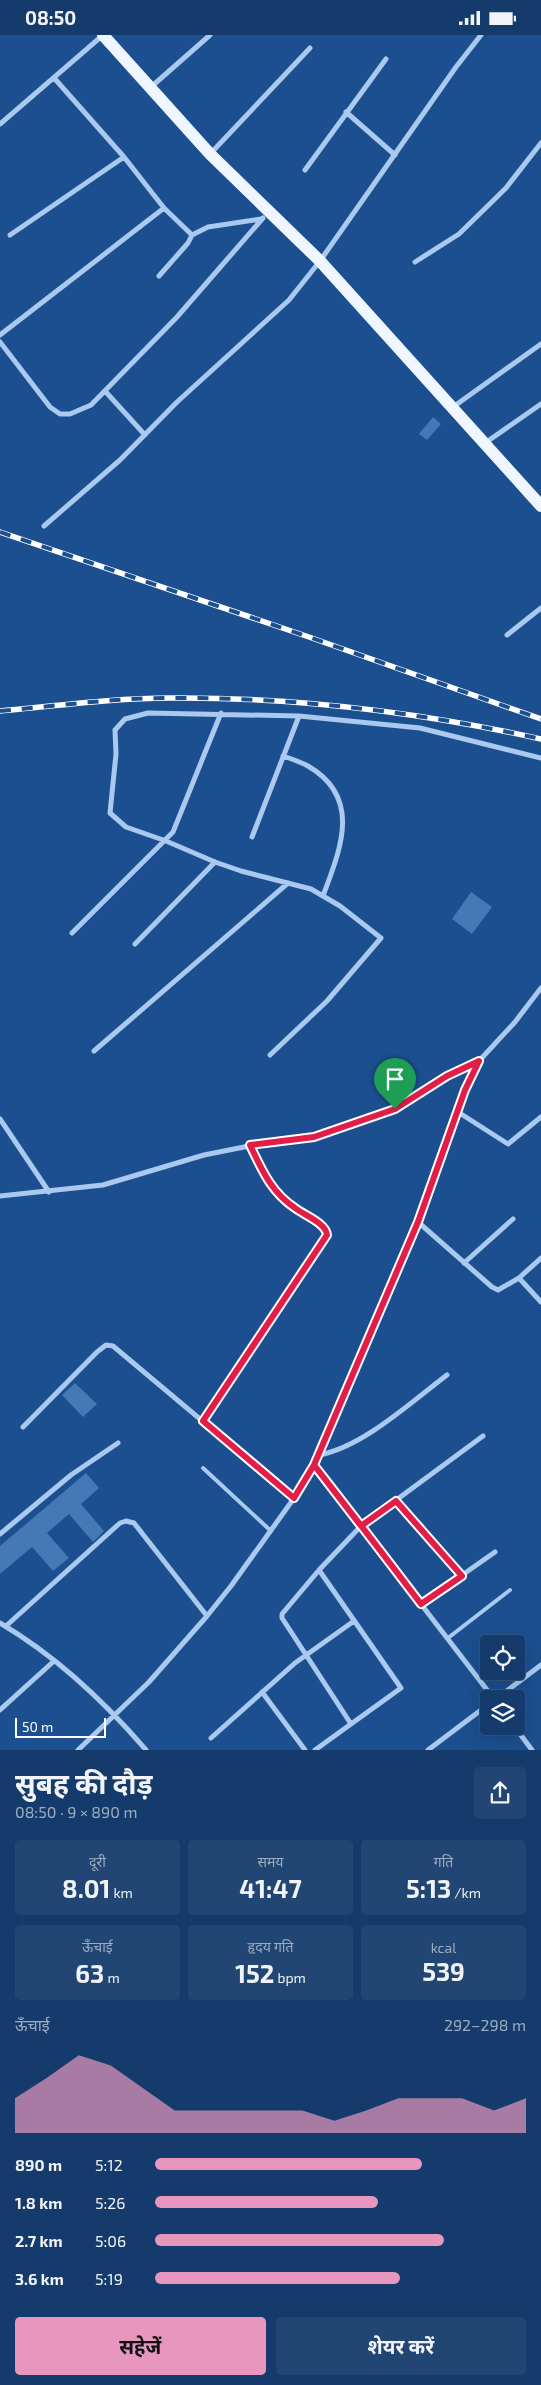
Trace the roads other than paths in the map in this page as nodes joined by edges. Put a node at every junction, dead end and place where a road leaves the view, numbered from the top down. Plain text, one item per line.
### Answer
1 (103, 35) edge
2 (210, 35) edge
3 (481, 35) edge
4 (310, 48) dead end
5 (386, 59) dead end
6 (55, 79) junction
7 (151, 87) junction
8 (346, 112) junction
9 (0, 124) edge
10 (541, 143) edge
11 (210, 154) junction
12 (395, 155) junction
13 (124, 157) junction
14 (306, 170) dead end
15 (164, 208) junction
16 (268, 217) junction
17 (10, 235) dead end
18 (192, 235) junction
19 (320, 261) junction
20 (415, 262) dead end
21 (159, 276) dead end
22 (0, 335) edge
23 (0, 342) edge
24 (541, 344) edge
25 (105, 391) junction
26 (541, 404) edge
27 (452, 408) junction
28 (145, 435) junction
29 (485, 443) junction
30 (541, 506) edge
31 (44, 526) dead end
32 (541, 607) edge
33 (507, 635) dead end
34 (221, 713) junction
35 (299, 715) junction
36 (284, 756) junction
37 (541, 759) edge
38 (252, 837) dead end
39 (166, 841) junction
40 (215, 862) junction
41 (288, 883) junction
42 (323, 896) junction
43 (72, 933) dead end
44 (135, 944) dead end
45 (541, 988) edge
46 (94, 1051) dead end
47 (270, 1055) dead end
48 (479, 1061) junction
49 (458, 1112) junction
50 (541, 1117) edge
51 (0, 1119) edge
52 (250, 1145) junction
53 (49, 1192) junction
54 (0, 1196) edge
55 (513, 1219) dead end
56 (418, 1222) junction
57 (541, 1258) edge
58 (464, 1263) junction
59 (519, 1278) junction
60 (541, 1302) edge
61 (447, 1375) dead end
62 (203, 1421) junction
63 (23, 1427) dead end
64 (483, 1436) dead end
65 (118, 1443) dead end
66 (319, 1455) junction
67 (314, 1465) junction
68 (203, 1468) dead end
69 (294, 1498) junction
70 (396, 1501) junction
71 (361, 1526) junction
72 (271, 1531) junction
73 (0, 1534) edge
74 (495, 1552) dead end
75 (319, 1571) junction
76 (462, 1576) junction
77 (510, 1590) dead end
78 (421, 1604) junction
79 (207, 1616) junction
80 (354, 1621) junction
81 (0, 1623) edge
82 (6, 1626) junction
83 (448, 1638) junction
84 (306, 1655) junction
85 (54, 1661) junction
86 (541, 1665) edge
87 (488, 1690) edge
88 (507, 1690) edge
89 (262, 1692) junction
90 (0, 1711) edge
91 (480, 1712) edge
92 (116, 1716) junction
93 (351, 1724) junction
94 (521, 1735) edge
95 (211, 1738) dead end
96 (78, 1750) edge
97 (146, 1750) edge
98 (305, 1750) edge
99 (316, 1750) edge
100 (428, 1750) edge
101 (532, 1750) edge

1 - 6 street
1 - 7 main road
2 - 7 street
3 - 12 street
4 - 11 street
5 - 8 street
6 - 9 street
6 - 13 street
7 - 11 main road
8 - 12 street
8 - 14 street
10 - 20 street
11 - 16 main road
12 - 19 street
13 - 15 street
13 - 17 street
15 - 18 street
15 - 22 street
16 - 18 street
16 - 19 main road
16 - 25 street
18 - 21 street
19 - 27 main road
19 - 28 street
23 - 25 street
24 - 27 street
25 - 28 street
26 - 29 street
27 - 29 main road
28 - 31 street
29 - 30 main road
32 - 33 street
34 - 35 street
34 - 39 street
34 - 39 street
35 - 36 street
35 - 37 street
36 - 38 street
36 - 42 street
39 - 40 street
39 - 43 street
40 - 41 street
40 - 44 street
41 - 42 street
41 - 46 street
42 - 47 street
45 - 48 street
48 - 49 street
48 - 52 street
49 - 50 street
49 - 56 street
51 - 53 street
52 - 53 street
52 - 62 street
53 - 54 street
55 - 58 street
56 - 58 street
56 - 66 street
57 - 59 street
58 - 59 street
59 - 60 street
61 - 66 street
62 - 63 street
62 - 69 street
64 - 70 street
65 - 73 street
66 - 67 street
67 - 69 street
67 - 71 street
68 - 72 lane
69 - 72 street
70 - 71 street
70 - 76 street
71 - 75 street
71 - 78 street
72 - 79 street
74 - 76 street
75 - 80 street
75 - 84 street
76 - 78 street
77 - 83 lane
78 - 83 street
79 - 82 street
79 - 92 street
80 - 84 street
80 - 93 street
81 - 82 street
82 - 85 street
83 - 87 street
84 - 89 street
84 - 93 street
85 - 90 street
85 - 92 street
86 - 88 street
89 - 95 street
89 - 98 street
91 - 100 street
92 - 96 street
92 - 97 street
93 - 99 street
94 - 101 street

